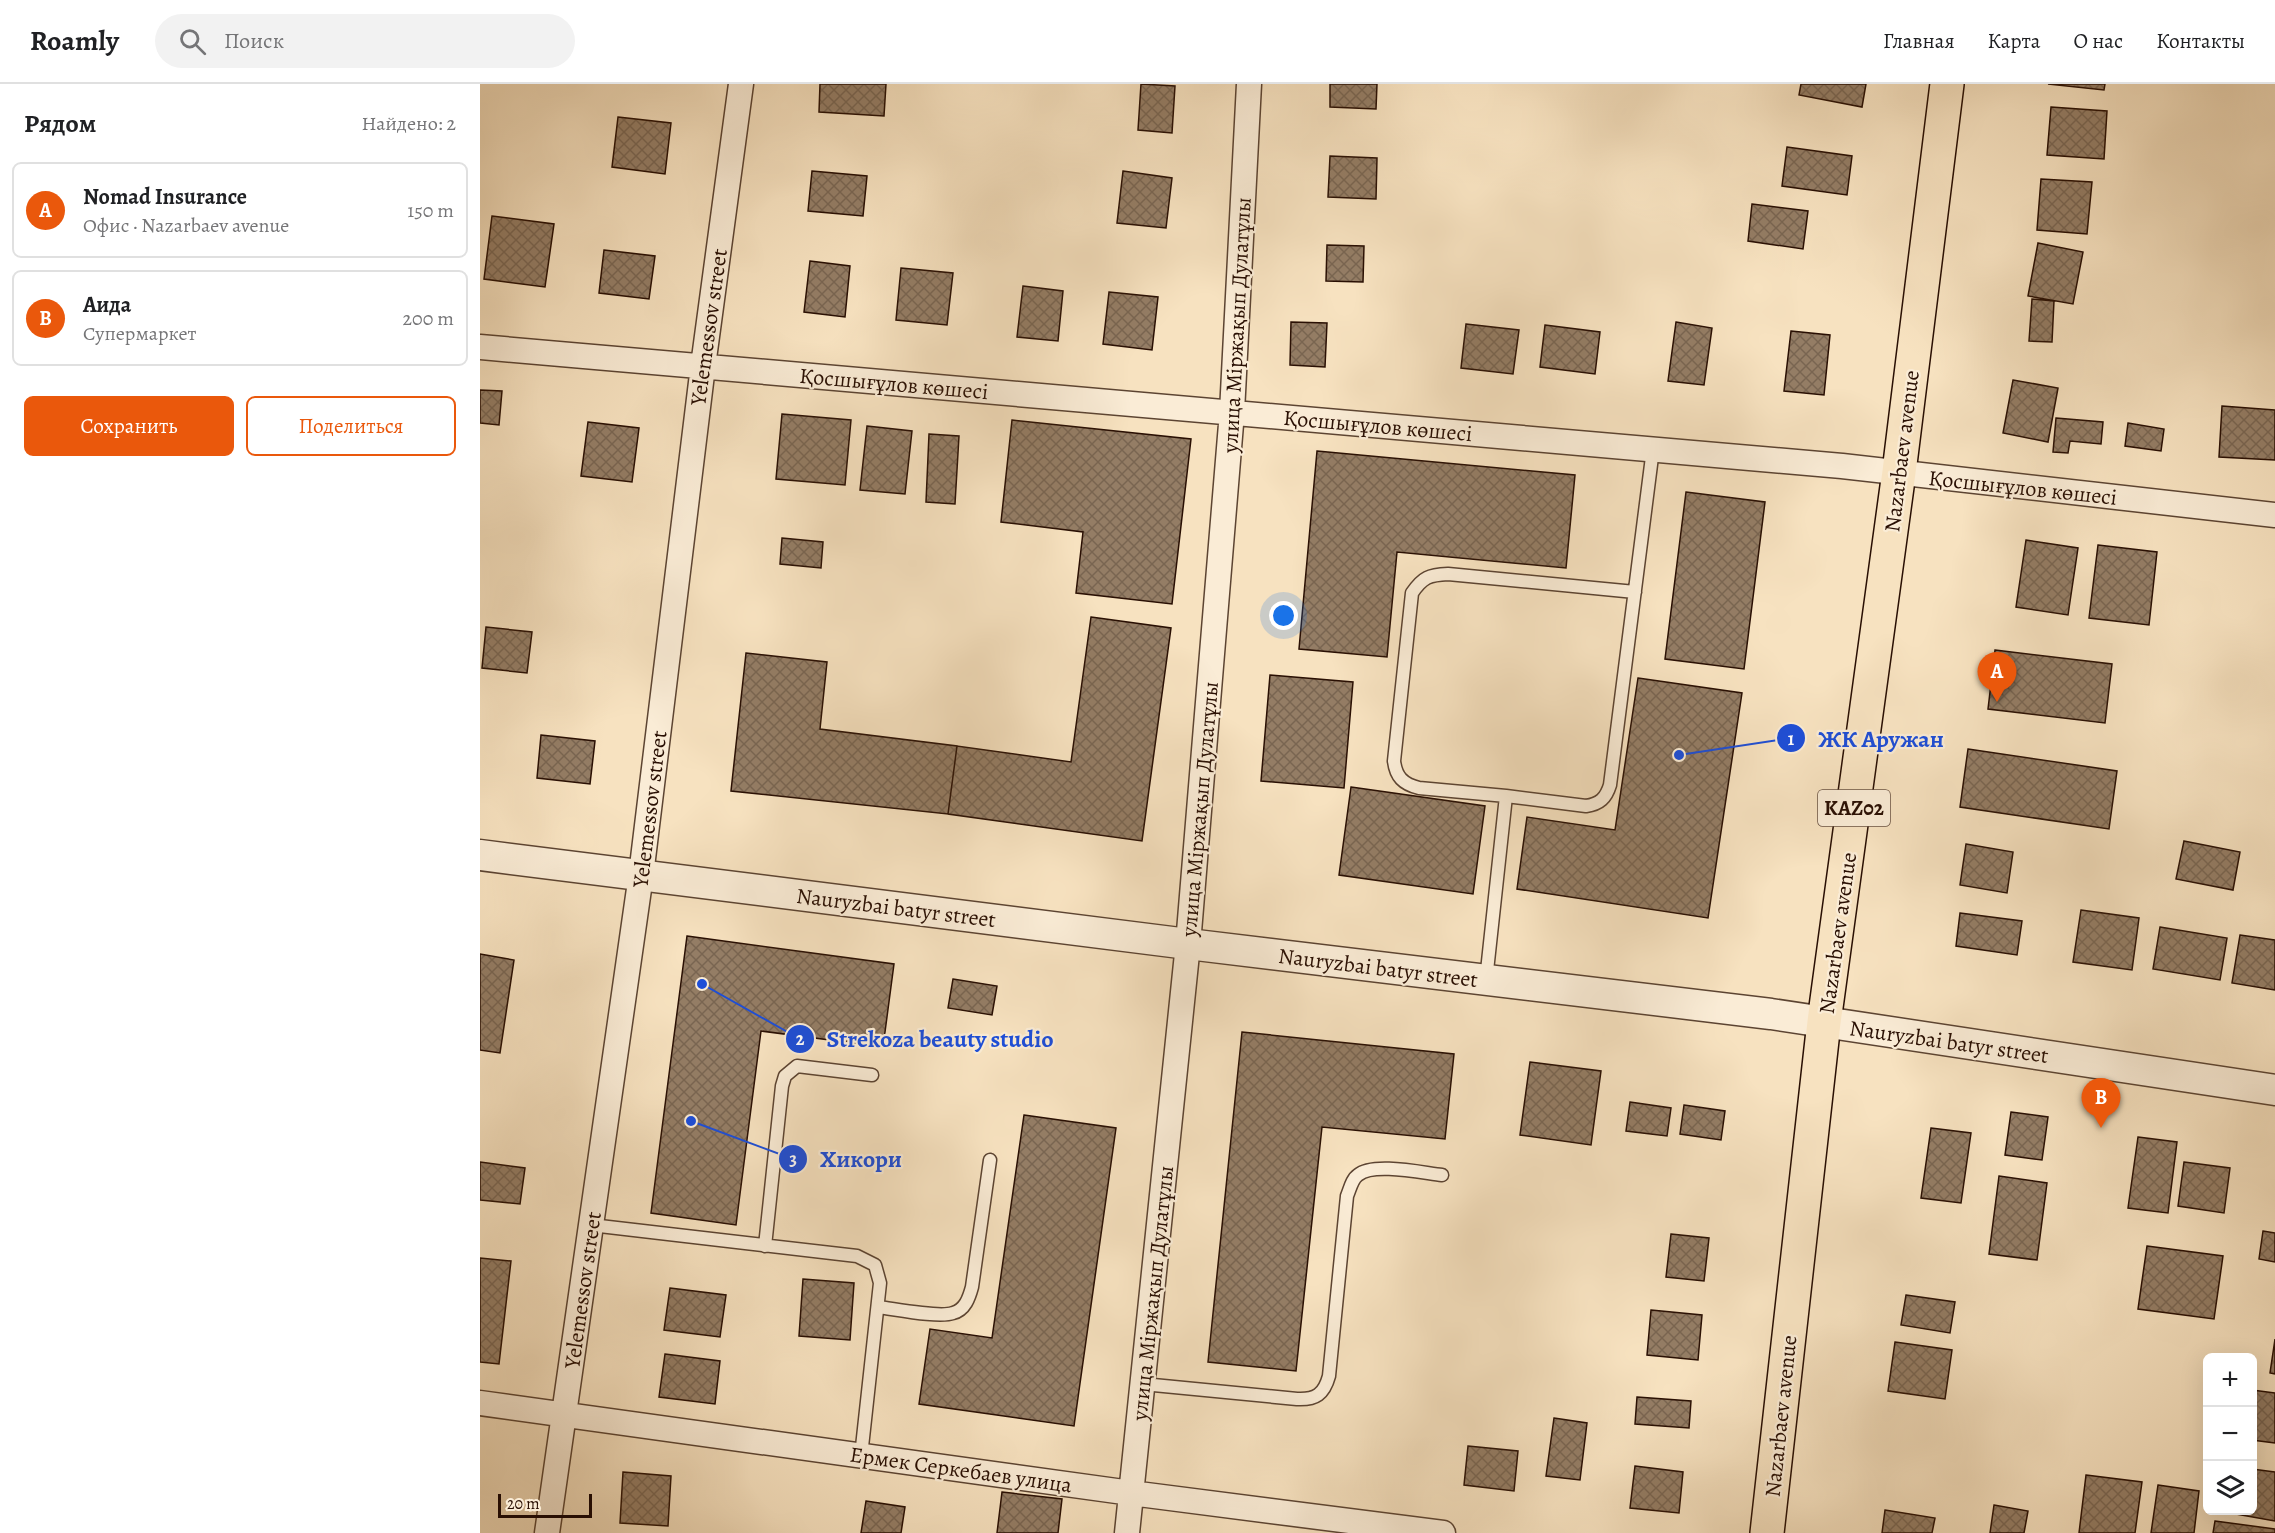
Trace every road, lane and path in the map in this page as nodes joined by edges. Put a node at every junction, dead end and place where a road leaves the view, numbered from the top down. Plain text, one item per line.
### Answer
1 (741, 84) edge
2 (1249, 84) edge
3 (1947, 84) edge
4 (480, 347) edge
5 (703, 366) junction
6 (1232, 412) junction
7 (1653, 449) junction
8 (1899, 472) junction
9 (2275, 515) edge
10 (1635, 592) junction
11 (1506, 796) junction
12 (480, 855) edge
13 (641, 875) junction
14 (1188, 944) junction
15 (1486, 980) junction
16 (1824, 1022) junction
17 (872, 1075) dead end
18 (2275, 1090) edge
19 (990, 1160) dead end
20 (1442, 1175) dead end
21 (591, 1225) junction
22 (765, 1246) junction
23 (878, 1307) junction
24 (1143, 1384) junction
25 (480, 1403) edge
26 (564, 1413) junction
27 (861, 1456) junction
28 (1131, 1493) junction
29 (547, 1533) edge
30 (1127, 1533) edge
31 (1443, 1533) edge
32 (1767, 1533) edge

1 - 5 street, Yelemessov street
2 - 6 street, улица Міржақып Дулатұлы
3 - 8 highway, Nazarbaev avenue / KАZ02
4 - 5 street, Қосшығұлов көшесі
5 - 6 street, Қосшығұлов көшесі
5 - 13 street, Yelemessov street
6 - 7 street, Қосшығұлов көшесі
6 - 14 street, улица Міржақып Дулатұлы
7 - 8 street, Қосшығұлов көшесі
7 - 10 lane
8 - 9 street, Қосшығұлов көшесі
8 - 16 highway, Nazarbaev avenue / KАZ02
10 - 11 lane
10 - 11 lane
11 - 15 lane
12 - 13 street, Nauryzbai batyr street
13 - 14 street, Nauryzbai batyr street
13 - 21 street, Yelemessov street
14 - 15 street, Nauryzbai batyr street
14 - 24 street, улица Міржақып Дулатұлы
15 - 16 street, Nauryzbai batyr street
16 - 18 street, Nauryzbai batyr street
16 - 32 highway, Nazarbaev avenue / KАZ02
17 - 22 lane
19 - 23 lane
20 - 24 lane
21 - 22 lane
21 - 26 street, Yelemessov street
22 - 23 lane
23 - 27 lane
24 - 28 street, улица Міржақып Дулатұлы
25 - 26 street, Ермек Серкебаев улица
26 - 27 street, Ермек Серкебаев улица
26 - 29 street, Yelemessov street
27 - 28 street, Ермек Серкебаев улица
28 - 30 street, улица Міржақып Дулатұлы
28 - 31 street, Ермек Серкебаев улица

